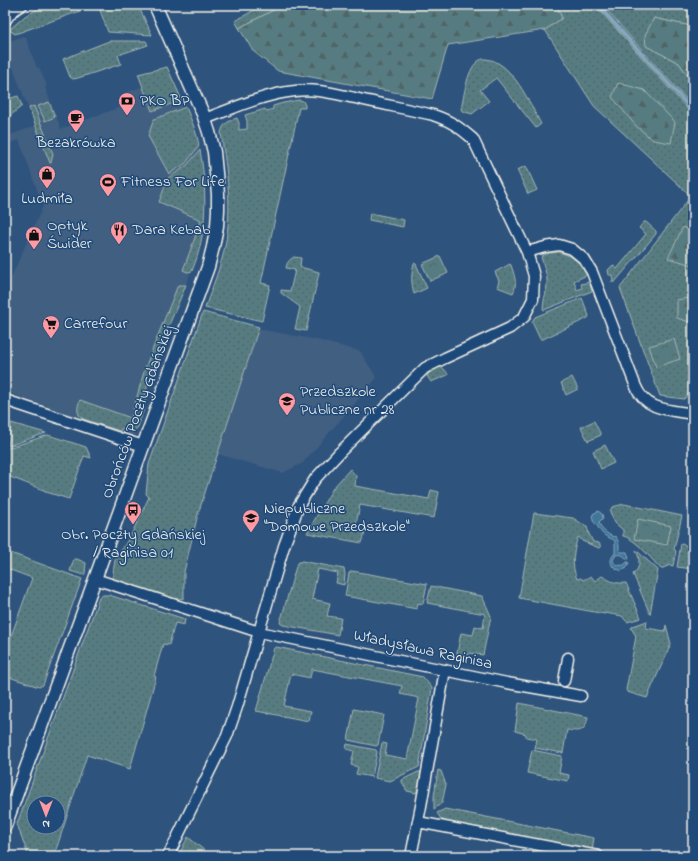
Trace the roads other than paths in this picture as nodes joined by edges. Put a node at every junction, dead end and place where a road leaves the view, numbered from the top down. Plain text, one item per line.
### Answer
1 (22, 5) edge
2 (155, 5) edge
3 (5, 21) edge
4 (205, 119) junction
5 (527, 252) junction
6 (5, 400) edge
7 (693, 414) edge
8 (143, 446) junction
9 (95, 579) junction
10 (259, 632) junction
11 (568, 658) dead end
12 (445, 670) junction
13 (564, 681) dead end
14 (581, 696) dead end
15 (418, 822) junction
16 (5, 826) edge
17 (168, 856) edge
18 (411, 856) edge
19 (598, 856) edge

1 - 3 street
2 - 4 street, Obrońców Poczty Gdańskiej
4 - 5 street
4 - 8 street, Obrońców Poczty Gdańskiej
5 - 7 street
5 - 10 street
6 - 8 street
8 - 9 street, Obrońców Poczty Gdańskiej
9 - 10 street, Władysława Raginisa
9 - 16 street, Obrońców Poczty Gdańskiej
10 - 12 street, Władysława Raginisa
10 - 17 street
11 - 13 street
12 - 14 street, Władysława Raginisa
12 - 15 street
15 - 18 street
15 - 19 street

